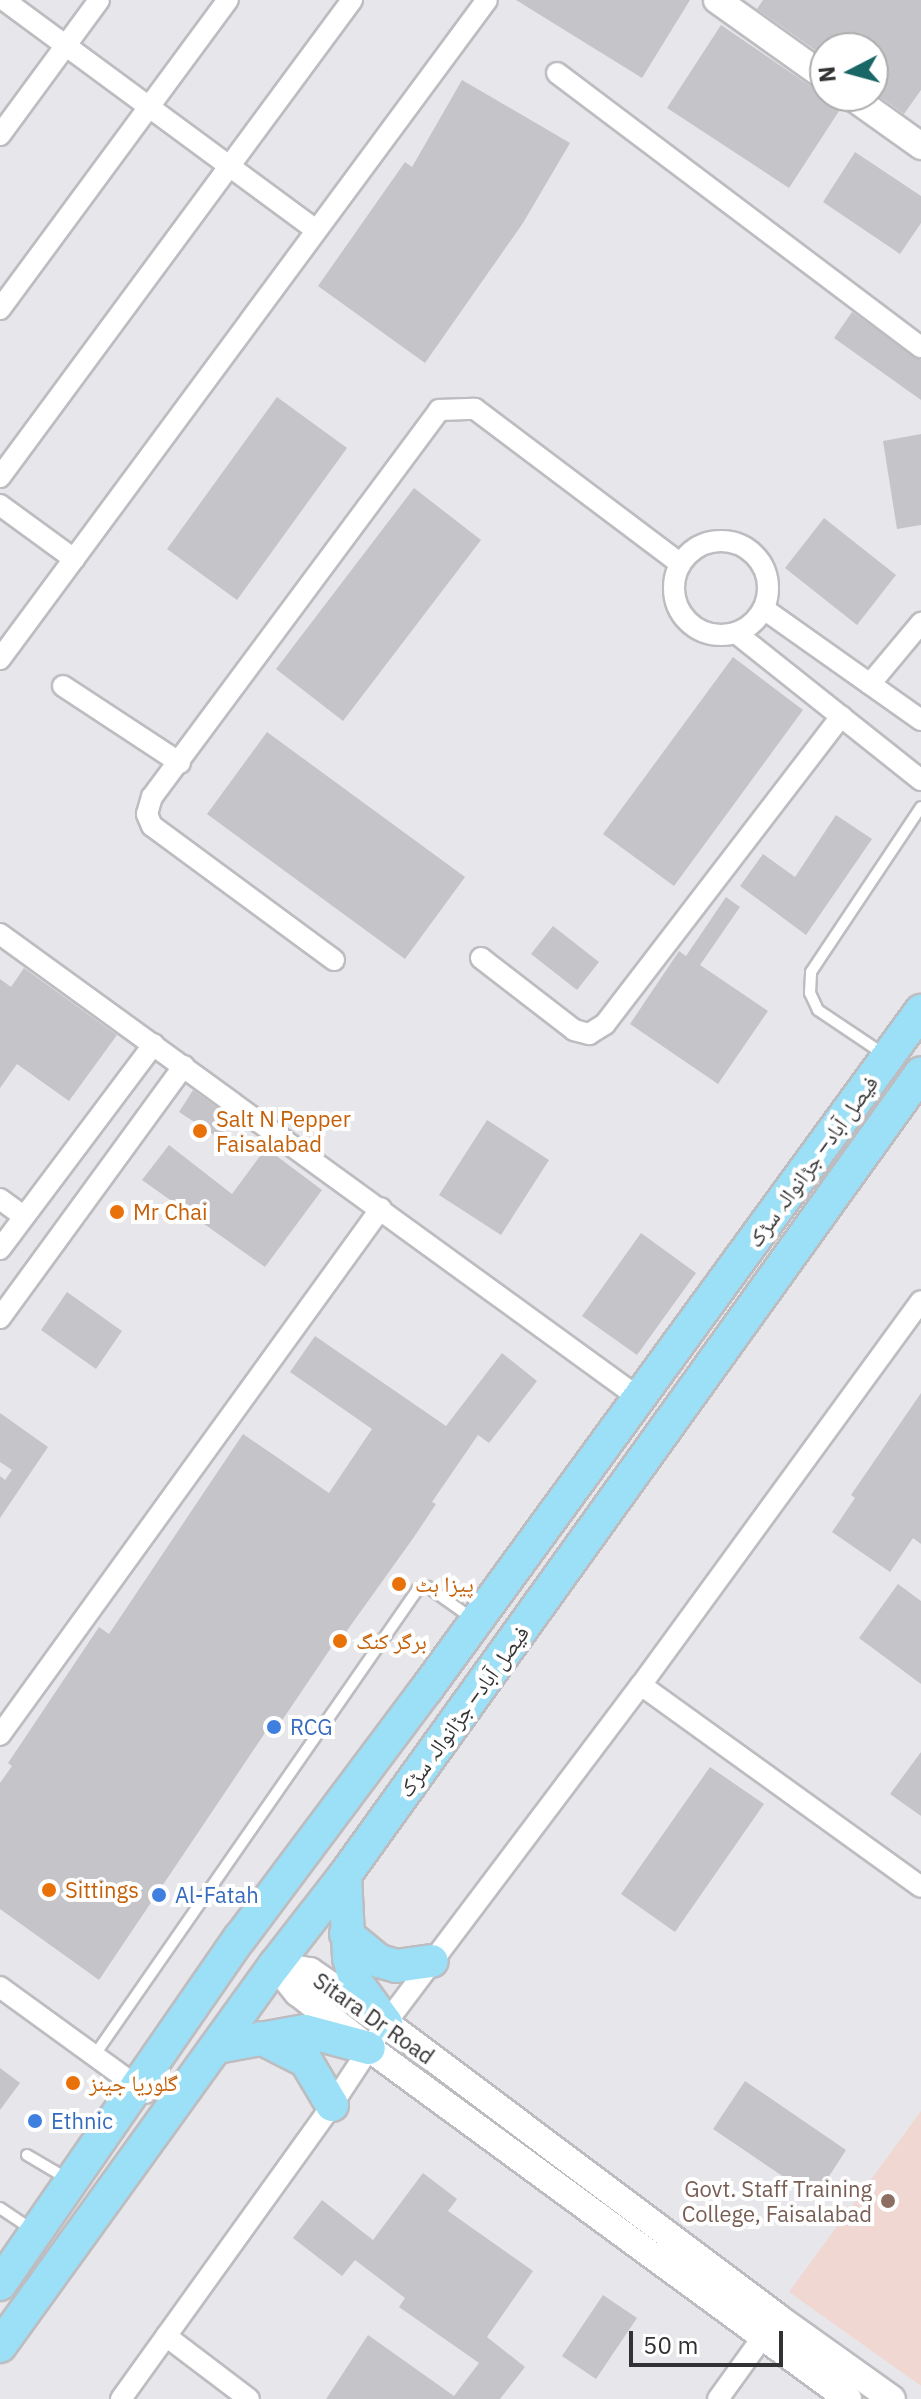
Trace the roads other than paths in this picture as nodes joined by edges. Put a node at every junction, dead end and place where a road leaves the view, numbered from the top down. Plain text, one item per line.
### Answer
1 (4, 0) edge
2 (99, 0) edge
3 (228, 0) edge
4 (352, 0) edge
5 (487, 0) edge
6 (717, 0) edge
7 (66, 45) junction
8 (809, 66) edge
9 (557, 73) dead end
10 (150, 107) junction
11 (873, 112) edge
12 (0, 135) edge
13 (921, 146) edge
14 (229, 166) junction
15 (316, 230) junction
16 (0, 309) edge
17 (921, 347) edge
18 (0, 477) edge
19 (0, 505) edge
20 (74, 559) junction
21 (679, 563) junction
22 (764, 609) junction
23 (921, 623) edge
24 (736, 633) junction
25 (0, 659) edge
26 (870, 684) junction
27 (63, 686) dead end
28 (841, 716) junction
29 (921, 720) edge
30 (180, 763) junction
31 (921, 780) edge
32 (921, 807) edge
33 (0, 934) edge
34 (481, 958) dead end
35 (334, 960) dead end
36 (921, 1011) edge
37 (154, 1044) junction
38 (888, 1057) junction
39 (184, 1066) junction
40 (921, 1073) edge
41 (0, 1199) edge
42 (381, 1208) junction
43 (23, 1216) junction
44 (0, 1249) edge
45 (921, 1301) edge
46 (0, 1318) edge
47 (639, 1398) junction
48 (476, 1621) junction
49 (641, 1685) junction
50 (425, 1691) junction
51 (0, 1735) edge
52 (345, 1875) junction
53 (921, 1887) edge
54 (346, 1934) junction
55 (432, 1961) junction
56 (275, 1965) junction
57 (0, 1987) edge
58 (378, 2035) junction
59 (261, 2038) junction
60 (217, 2047) junction
61 (94, 2056) junction
62 (142, 2091) junction
63 (332, 2105) junction
64 (27, 2155) dead end
65 (72, 2182) junction
66 (0, 2208) edge
67 (36, 2232) junction
68 (2, 2277) edge
69 (770, 2328) junction
70 (166, 2336) junction
71 (0, 2346) edge
72 (121, 2399) edge
73 (249, 2399) edge
74 (718, 2399) edge
75 (848, 2399) edge
76 (892, 2399) edge

1 - 7 street
2 - 7 street
3 - 10 street
4 - 14 street
5 - 15 street
6 - 8 street
7 - 10 street
7 - 12 street
9 - 17 street
10 - 14 street
10 - 16 street
11 - 13 street
14 - 15 street
14 - 18 street
15 - 20 street
19 - 20 street
20 - 25 street
21 - 22 street
21 - 24 street
21 - 30 street
22 - 24 street
22 - 26 street
23 - 26 street
24 - 28 street
26 - 29 street
27 - 30 street
28 - 31 street
28 - 34 street
30 - 35 street
32 - 38 lane
33 - 37 street
36 - 38 main road, فیصل آباد– جڑانوالہ سڑک
37 - 39 street
37 - 43 street
38 - 47 main road, فیصل آباد– جڑانوالہ سڑک
39 - 42 street
39 - 46 street
40 - 52 main road, فیصل آباد– جڑانوالہ سڑک
41 - 43 street
42 - 47 street
42 - 51 street
43 - 44 street
45 - 49 street
47 - 48 main road, فیصل آباد– جڑانوالہ سڑک
48 - 50 main road, فیصل آباد– جڑانوالہ سڑک
48 - 61 lane
49 - 53 street
49 - 55 street
50 - 56 main road
50 - 62 main road, فیصل آباد– جڑانوالہ سڑک
52 - 54 main road
52 - 56 main road, فیصل آباد– جڑانوالہ سڑک
54 - 55 main road
54 - 58 main road
55 - 58 street
56 - 58 street, Sitara Dr Road
56 - 60 main road, فیصل آباد– جڑانوالہ سڑک
56 - 62 main road
57 - 61 street
58 - 59 main road
58 - 63 street
58 - 69 street, Sitara Dr Road
59 - 60 main road
59 - 63 main road
60 - 71 main road, فیصل آباد– جڑانوالہ سڑک
61 - 62 street
62 - 65 main road, فیصل آباد– جڑانوالہ سڑک
63 - 70 street
64 - 65 lane
65 - 67 main road, فیصل آباد– جڑانوالہ سڑک
66 - 67 lane
67 - 68 main road, فیصل آباد– جڑانوالہ سڑک
69 - 74 street
69 - 75 street, Sitara Dr Road
69 - 76 street, Sitara Dr Road
70 - 72 street
70 - 73 street

